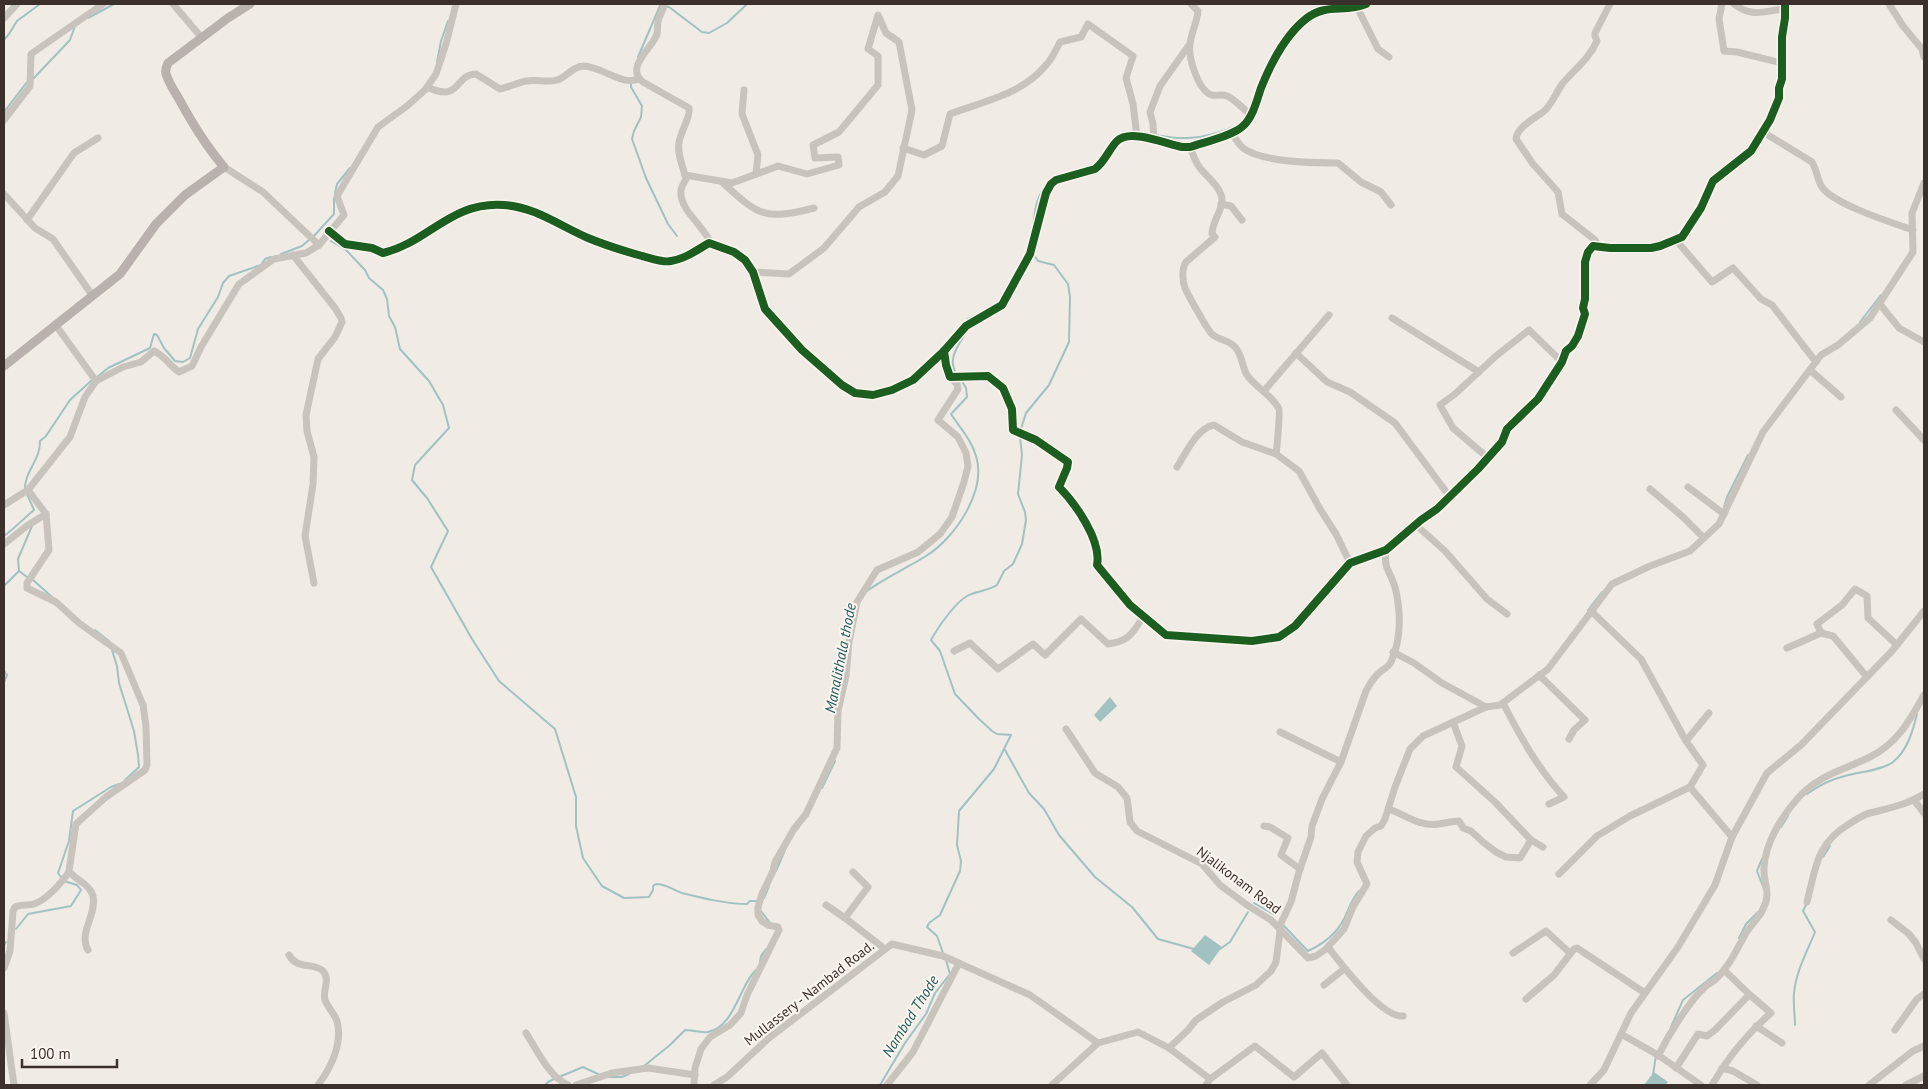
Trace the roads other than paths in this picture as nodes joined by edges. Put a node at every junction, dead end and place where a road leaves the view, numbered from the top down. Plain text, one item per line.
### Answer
1 (17, 4) edge
2 (103, 4) edge
3 (173, 4) edge
4 (250, 4) edge
5 (456, 4) edge
6 (665, 4) edge
7 (1190, 4) edge
8 (1366, 4) edge
9 (1610, 4) edge
10 (1722, 4) edge
11 (1734, 4) edge
12 (1889, 4) edge
13 (1785, 6) edge
14 (1357, 7) junction
15 (4, 18) edge
16 (202, 38) junction
17 (1190, 44) junction
18 (1389, 57) dead end
19 (1924, 57) edge
20 (1782, 63) junction
21 (639, 79) junction
22 (427, 87) junction
23 (744, 90) dead end
24 (1250, 114) junction
25 (4, 120) edge
26 (1763, 132) junction
27 (1231, 133) junction
28 (1137, 136) junction
29 (98, 138) dead end
30 (1154, 140) junction
31 (1190, 147) junction
32 (904, 148) junction
33 (224, 167) junction
34 (756, 174) junction
35 (685, 175) junction
36 (722, 182) junction
37 (1924, 184) edge
38 (4, 194) edge
39 (1221, 204) junction
40 (1391, 205) dead end
41 (814, 208) dead end
42 (28, 220) junction
43 (1242, 220) dead end
44 (329, 230) junction
45 (1913, 230) junction
46 (1675, 239) junction
47 (313, 241) junction
48 (711, 244) junction
49 (1599, 247) junction
50 (293, 255) junction
51 (1585, 262) junction
52 (1594, 266) dead end
53 (753, 272) junction
54 (92, 295) junction
55 (1880, 303) junction
56 (1329, 315) dead end
57 (1392, 318) dead end
58 (55, 324) junction
59 (1924, 342) edge
60 (944, 350) junction
61 (1296, 353) junction
62 (1562, 362) junction
63 (1816, 362) junction
64 (4, 366) edge
65 (1810, 370) junction
66 (1479, 372) junction
67 (956, 377) junction
68 (95, 379) junction
69 (1264, 391) junction
70 (1841, 397) dead end
71 (1896, 410) dead end
72 (1924, 440) edge
73 (1276, 454) junction
74 (1488, 457) junction
75 (1177, 467) dead end
76 (1688, 487) dead end
77 (1650, 489) dead end
78 (28, 490) junction
79 (1450, 496) junction
80 (4, 505) edge
81 (46, 514) junction
82 (1724, 514) junction
83 (1416, 525) junction
84 (1704, 538) junction
85 (4, 544) edge
86 (1386, 550) junction
87 (1350, 563) junction
88 (314, 584) dead end
89 (1591, 611) junction
90 (1924, 611) edge
91 (1507, 614) dead end
92 (1143, 617) junction
93 (1821, 633) junction
94 (1898, 645) junction
95 (1787, 648) dead end
96 (954, 651) dead end
97 (1393, 652) junction
98 (1539, 675) junction
99 (1867, 677) junction
100 (1924, 695) edge
101 (1503, 702) junction
102 (1486, 707) junction
103 (1709, 713) dead end
104 (1453, 722) junction
105 (1066, 729) dead end
106 (1280, 732) dead end
107 (1569, 739) dead end
108 (1686, 741) junction
109 (1341, 762) junction
110 (1690, 786) junction
111 (1924, 794) edge
112 (1915, 801) junction
113 (1549, 804) dead end
114 (1389, 809) junction
115 (1924, 813) edge
116 (1264, 826) dead end
117 (1732, 837) junction
118 (1532, 840) junction
119 (1543, 847) dead end
120 (70, 870) junction
121 (1300, 870) junction
122 (853, 872) dead end
123 (1559, 874) dead end
124 (1808, 902) dead end
125 (826, 905) dead end
126 (845, 918) junction
127 (1891, 920) dead end
128 (1280, 928) junction
129 (1328, 947) junction
130 (885, 949) junction
131 (88, 950) dead end
132 (1513, 953) dead end
133 (1570, 953) junction
134 (290, 955) dead end
135 (1924, 959) edge
136 (959, 963) junction
137 (4, 968) edge
138 (1344, 969) junction
139 (1724, 970) junction
140 (1324, 985) dead end
141 (1645, 993) junction
142 (1924, 994) edge
143 (1750, 995) junction
144 (1526, 999) dead end
145 (4, 1013) edge
146 (1403, 1016) dead end
147 (1756, 1026) junction
148 (1895, 1030) dead end
149 (526, 1033) dead end
150 (1621, 1034) junction
151 (1098, 1043) junction
152 (1782, 1043) dead end
153 (1924, 1046) edge
154 (1169, 1048) junction
155 (1656, 1055) junction
156 (1676, 1068) junction
157 (1722, 1068) junction
158 (695, 1075) junction
159 (1924, 1076) edge
160 (1208, 1082) edge
161 (1057, 1084) edge
162 (14, 1085) edge
163 (318, 1085) edge
164 (568, 1085) edge
165 (576, 1085) edge
166 (694, 1085) edge
167 (715, 1085) edge
168 (887, 1085) edge
169 (1347, 1085) edge
170 (1590, 1085) edge
171 (1701, 1085) edge
172 (1712, 1085) edge
173 (1756, 1085) edge
174 (1868, 1085) edge
175 (1907, 1085) edge

1 - 15 street
2 - 25 street
3 - 16 street
4 - 16 main road
5 - 22 street
6 - 21 street
7 - 17 street
8 - 14 street
9 - 49 street
10 - 20 street
11 - 13 street
12 - 19 street
13 - 20 street
14 - 18 street
14 - 24 street
16 - 33 main road
17 - 24 street
17 - 30 street
20 - 26 street
21 - 22 street
21 - 35 street
22 - 44 street
23 - 34 street
24 - 27 street
26 - 45 street
26 - 46 street
27 - 31 street
27 - 40 street
28 - 30 street
28 - 32 street
28 - 60 street
29 - 42 street
30 - 31 street
31 - 39 street
32 - 34 street
32 - 53 street
33 - 47 street
33 - 54 main road
34 - 36 street
35 - 36 street
35 - 48 street
36 - 41 street
37 - 45 street
38 - 42 street
39 - 43 street
39 - 69 street
42 - 54 street
44 - 47 street
44 - 48 street
45 - 55 street
46 - 49 street
46 - 63 street
47 - 50 street
48 - 53 street
49 - 51 street
50 - 68 street
50 - 88 street
51 - 52 street
51 - 62 street
53 - 60 street
54 - 58 main road
55 - 59 street
55 - 63 street
56 - 61 street
57 - 66 street
58 - 64 main road
58 - 68 street
60 - 67 street
61 - 69 street
61 - 79 street
62 - 66 street
62 - 74 street
63 - 65 street
65 - 70 street
65 - 82 street
66 - 74 street
67 - 92 street
67 - 158 street
68 - 78 street
69 - 73 street
71 - 72 street
73 - 75 street
73 - 87 street
74 - 79 street
76 - 82 street
77 - 84 street
78 - 80 street
78 - 81 street
79 - 83 street
81 - 85 street
81 - 120 street
82 - 84 street
83 - 86 street
83 - 91 street
84 - 89 street
86 - 87 street
86 - 97 street
87 - 92 street
89 - 98 street
89 - 108 street
90 - 94 street
92 - 96 street
93 - 94 street
93 - 95 street
93 - 99 street
94 - 99 street
97 - 102 street
97 - 109 street
98 - 101 street
98 - 107 street
99 - 117 street
100 - 139 street
101 - 102 street
101 - 113 street
102 - 104 street
103 - 108 street
104 - 114 street
104 - 118 street
105 - 128 street, Njalikonam Road
106 - 109 street
108 - 110 street
109 - 121 street
110 - 117 street
110 - 123 street
111 - 112 street
112 - 115 street
112 - 124 street
114 - 118 street
114 - 129 street
116 - 121 street
117 - 141 street
118 - 119 street
120 - 131 street
120 - 137 street
121 - 128 street
122 - 126 street
125 - 126 street
126 - 130 street
127 - 135 street
128 - 129 street, Njalikonam Road
128 - 154 street
129 - 138 street
130 - 136 street, Mullassery - Nambad Road.
130 - 167 street, Mullassery - Nambad Road.
132 - 133 street
133 - 141 street
133 - 144 street
134 - 163 street
136 - 151 street, Mullassery - Nambad Road.
136 - 168 street
138 - 140 street
138 - 146 street
139 - 143 street
139 - 155 street
141 - 150 street
142 - 148 street
143 - 147 street
143 - 156 street
145 - 162 street
147 - 152 street
147 - 157 street
149 - 164 street
150 - 155 street
150 - 170 street
151 - 154 street
151 - 161 street
153 - 174 street
154 - 160 street
155 - 156 street
156 - 171 street
157 - 172 street
157 - 173 street
158 - 165 street
158 - 166 street
159 - 175 street
160 - 169 street

